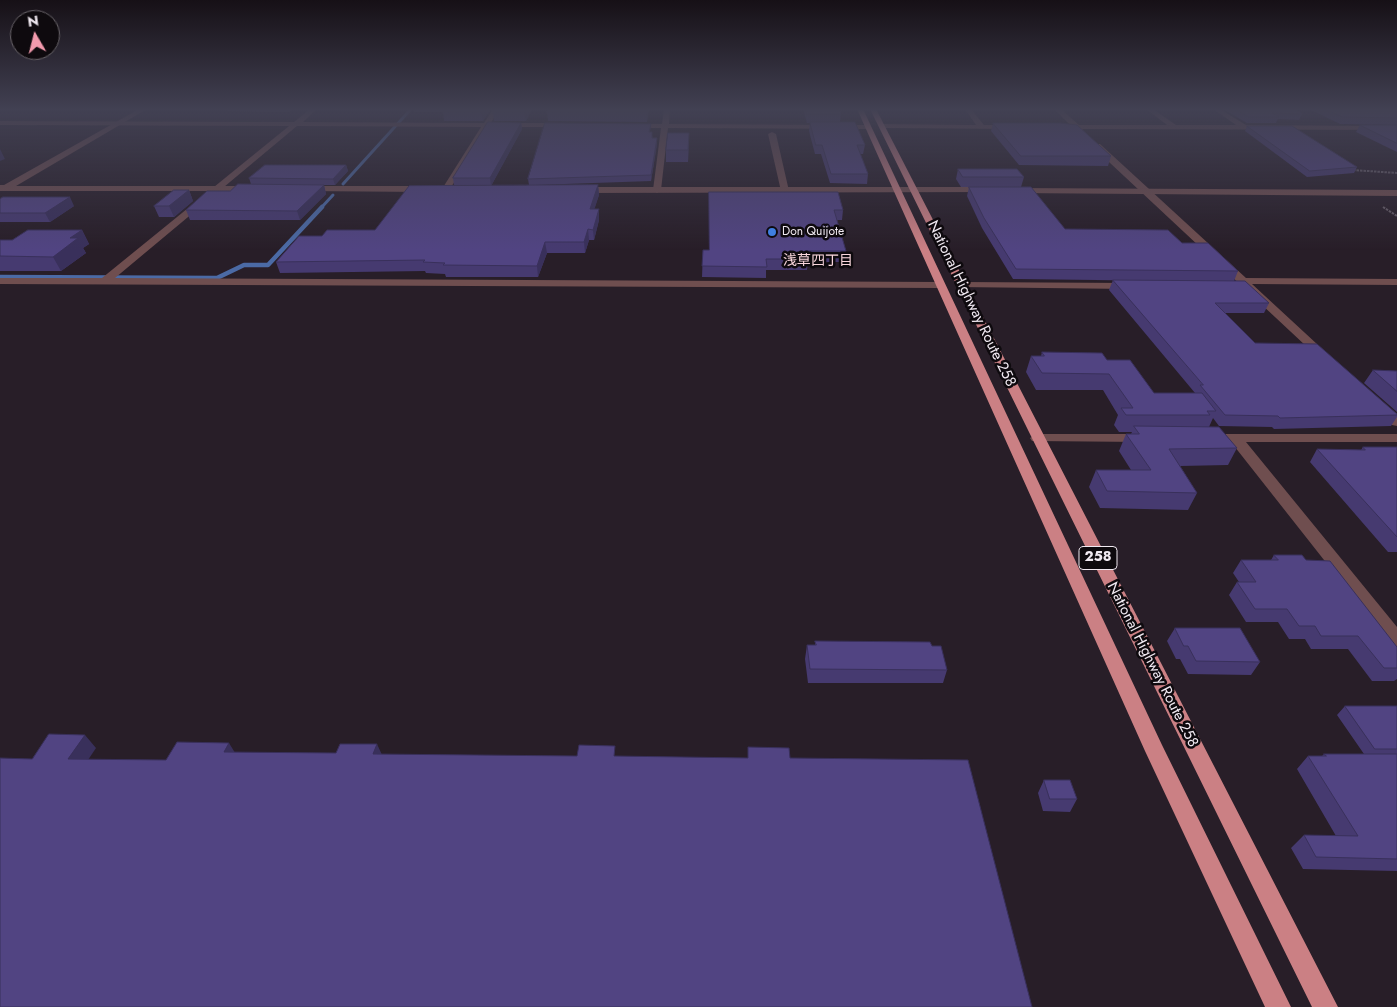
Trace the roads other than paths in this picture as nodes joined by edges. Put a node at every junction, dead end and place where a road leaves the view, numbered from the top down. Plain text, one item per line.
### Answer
1 (61, 156) edge
2 (258, 156) edge
3 (466, 156) edge
4 (661, 156) edge
5 (777, 156) edge
6 (885, 156) edge
7 (893, 156) edge
8 (1108, 156) edge
9 (219, 188) junction
10 (2, 189) edge
11 (258, 189) edge
12 (298, 189) edge
13 (446, 189) junction
14 (455, 189) edge
15 (570, 190) edge
16 (657, 190) junction
17 (914, 190) junction
18 (785, 191) junction
19 (896, 191) junction
20 (1146, 191) junction
21 (1397, 193) edge
22 (107, 279) junction
23 (0, 281) edge
24 (1397, 282) edge
25 (1242, 284) junction
26 (940, 285) junction
27 (961, 285) junction
28 (1138, 286) edge
29 (1332, 364) edge
30 (1368, 396) edge
31 (1397, 422) edge
32 (1037, 438) junction
33 (1156, 438) edge
34 (1195, 438) edge
35 (1235, 438) junction
36 (1397, 438) edge
37 (1397, 640) edge
38 (1278, 1007) edge
39 (1325, 1007) edge

1 - 10 street
2 - 9 street
3 - 13 street
4 - 16 street
5 - 18 street
6 - 19 highway, National Highway Route 258 / 258
7 - 17 highway, National Highway Route 258 / 258
8 - 20 street
9 - 10 street
9 - 11 street
9 - 22 street
12 - 13 street
13 - 14 street
15 - 16 street
16 - 18 street
17 - 19 street
17 - 20 street
17 - 27 highway, National Highway Route 258 / 258
18 - 19 street
19 - 26 highway, National Highway Route 258 / 258
20 - 21 street
20 - 25 street
22 - 23 street
22 - 26 street
24 - 25 street
25 - 29 street
26 - 38 highway, National Highway Route 258 / 258
27 - 28 street
27 - 32 highway, National Highway Route 258 / 258
30 - 31 street
32 - 33 street
32 - 39 highway, National Highway Route 258 / 258
34 - 35 street
35 - 36 street
35 - 37 street

